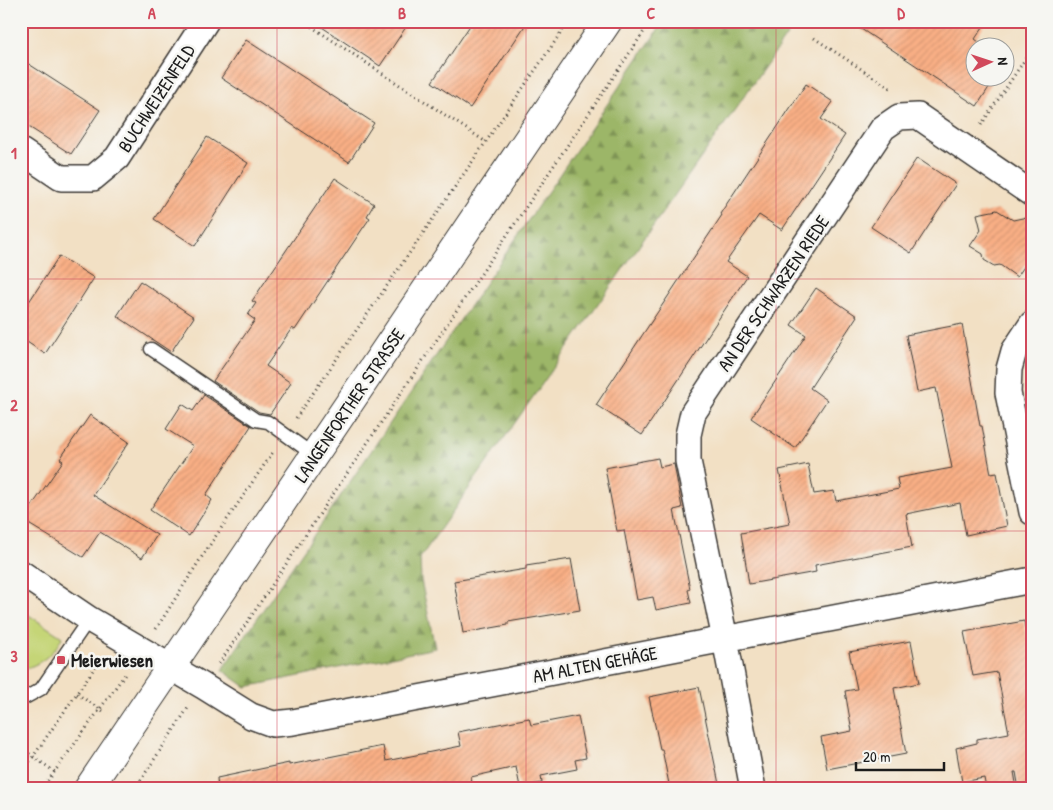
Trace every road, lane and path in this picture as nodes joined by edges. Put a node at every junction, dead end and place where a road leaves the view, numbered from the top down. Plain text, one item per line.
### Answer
1 (206, 21) edge
2 (302, 21) edge
3 (569, 21) edge
4 (608, 21) edge
5 (651, 21) edge
6 (814, 38) dead end
7 (1032, 49) edge
8 (918, 116) junction
9 (486, 142) junction
10 (966, 149) junction
11 (21, 151) edge
12 (1032, 194) edge
13 (1032, 324) edge
14 (151, 349) dead end
15 (285, 434) junction
16 (315, 456) junction
17 (1032, 512) edge
18 (21, 573) edge
19 (1032, 580) edge
20 (89, 618) junction
21 (117, 636) junction
22 (725, 639) junction
23 (142, 651) junction
24 (171, 667) junction
25 (203, 686) junction
26 (76, 694) junction
27 (21, 700) edge
28 (100, 709) junction
29 (21, 748) edge
30 (33, 756) junction
31 (55, 772) junction
32 (21, 774) edge
33 (42, 789) edge
34 (88, 789) edge
35 (135, 789) edge
36 (753, 789) edge

1 - 11 street, BUCHWEIZENFELD
2 - 9 path
3 - 9 path
4 - 16 main road, LANGENFORTHER STRASSE
5 - 25 path
6 - 8 path
7 - 10 path
8 - 10 street
8 - 22 street, AN DER SCHWARZEN RIEDE
9 - 15 path
10 - 12 street
13 - 17 street
14 - 15 lane
15 - 16 lane
15 - 23 path
16 - 24 main road, LANGENFORTHER STRASSE
18 - 20 street
19 - 22 street, AM ALTEN GEHÄGE
20 - 21 street
20 - 27 lane
21 - 23 street
21 - 26 path
22 - 25 street, AM ALTEN GEHÄGE
22 - 36 street, AN DER SCHWARZEN RIEDE
23 - 24 street
23 - 28 path
24 - 25 street, AM ALTEN GEHÄGE
24 - 34 main road, LANGENFORTHER STRASSE
25 - 35 path
26 - 28 path
26 - 30 path
28 - 31 path
29 - 30 path
30 - 31 path
30 - 32 path
31 - 33 path

